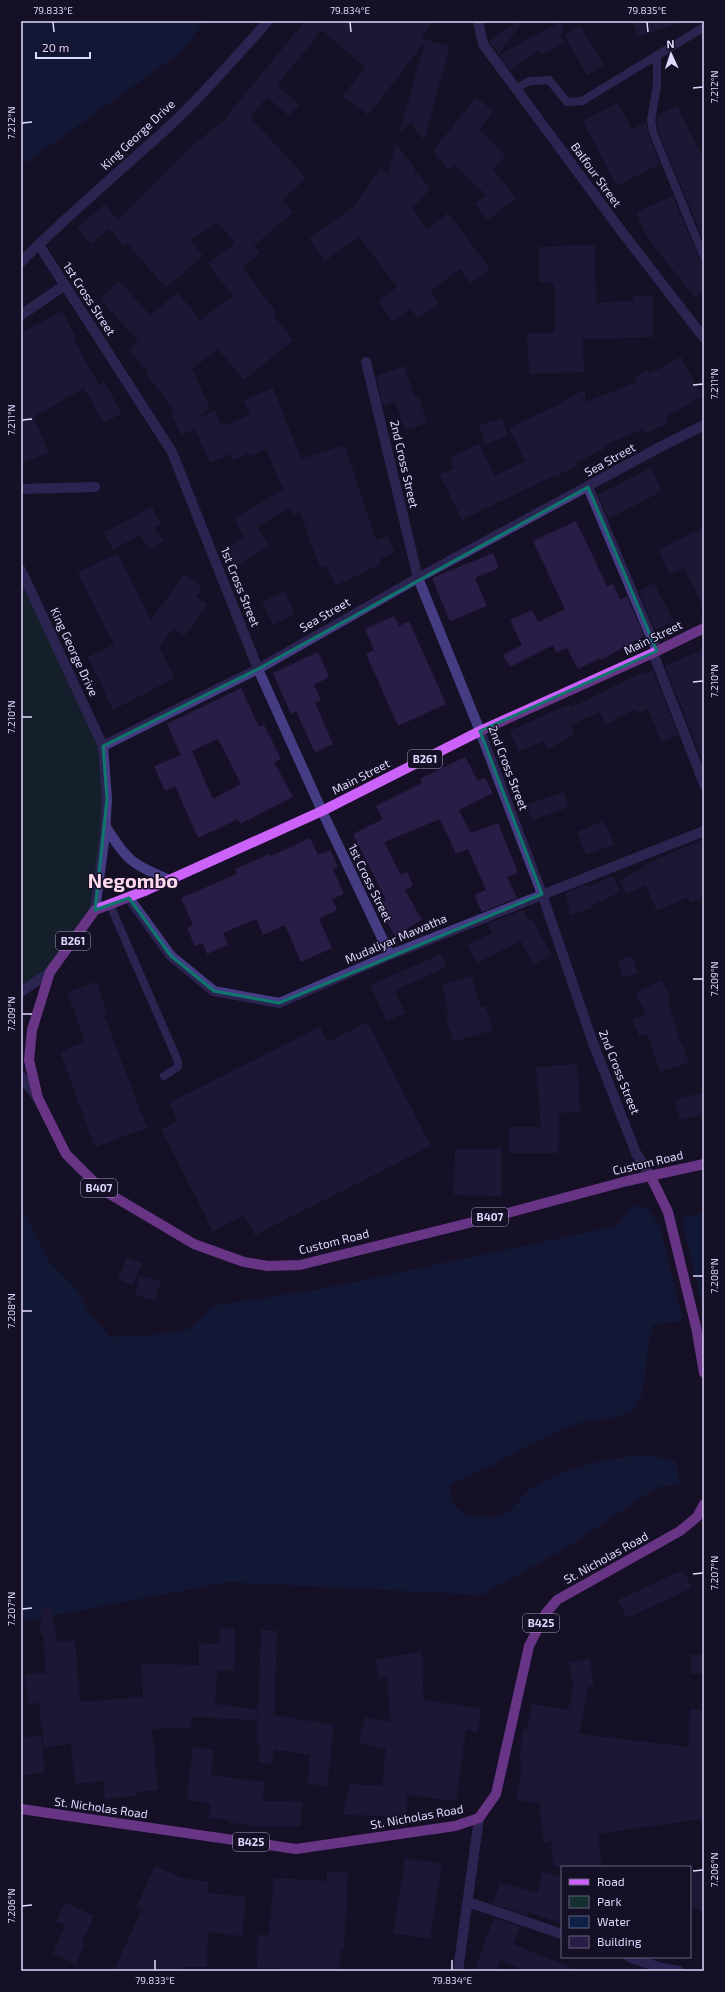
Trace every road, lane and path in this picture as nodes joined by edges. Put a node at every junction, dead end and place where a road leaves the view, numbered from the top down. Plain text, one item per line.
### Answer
1 (268, 21) edge
2 (478, 21) edge
3 (704, 27) edge
4 (657, 55) junction
5 (516, 88) junction
6 (39, 244) junction
7 (704, 257) edge
8 (21, 262) edge
9 (65, 285) junction
10 (21, 315) edge
11 (704, 338) edge
12 (366, 362) dead end
13 (704, 425) edge
14 (588, 486) junction
15 (95, 487) dead end
16 (21, 489) edge
17 (21, 570) edge
18 (418, 578) junction
19 (704, 628) edge
20 (655, 652) junction
21 (258, 669) junction
22 (480, 731) junction
23 (103, 746) junction
24 (704, 784) edge
25 (322, 811) junction
26 (106, 827) junction
27 (704, 831) edge
28 (170, 880) junction
29 (542, 894) junction
30 (129, 898) junction
31 (110, 905) junction
32 (96, 910) junction
33 (390, 955) junction
34 (50, 972) junction
35 (21, 992) edge
36 (21, 1076) edge
37 (164, 1076) dead end
38 (38, 1098) junction
39 (704, 1164) edge
40 (650, 1175) junction
41 (704, 1373) edge
42 (704, 1504) edge
43 (21, 1810) edge
44 (479, 1818) junction
45 (468, 1902) junction
46 (561, 1934) edge
47 (632, 1958) edge
48 (458, 1971) edge
49 (679, 1971) edge

1 - 6 street, King George Drive
2 - 5 street, Balfour Street
3 - 4 lane
4 - 5 lane
4 - 7 lane
5 - 11 street, Balfour Street
6 - 8 street, King George Drive
6 - 9 street, 1st Cross Street
9 - 10 street
9 - 21 street, 1st Cross Street
12 - 18 street, 2nd Cross Street
13 - 14 street, Sea Street
14 - 18 street, Sea Street
14 - 20 street
15 - 16 street
17 - 23 street, King George Drive
18 - 21 street, Sea Street
18 - 22 street, 2nd Cross Street
19 - 20 main road, Main Street / B261
20 - 22 main road, Main Street / B261
20 - 24 street
21 - 23 street, Sea Street
21 - 25 street, 1st Cross Street
22 - 25 main road, Main Street / B261
22 - 29 street, 2nd Cross Street
23 - 26 street
25 - 28 main road, Main Street / B261
25 - 33 street, 1st Cross Street
26 - 28 street
26 - 32 street
27 - 29 street, Mudaliyar Mawatha
28 - 30 main road, Main Street / B261
29 - 33 street, Mudaliyar Mawatha
29 - 40 street, 2nd Cross Street
30 - 31 main road, Main Street / B261
30 - 33 street, Mudaliyar Mawatha
31 - 32 main road, Main Street / B261
31 - 37 lane
32 - 34 main road, B261
34 - 35 street
34 - 38 main road, Custom Road / B407
36 - 38 street
38 - 40 main road, Custom Road / B407
39 - 40 main road, Custom Road / B407
40 - 41 main road
42 - 44 main road, St. Nicholas Road / B425
43 - 44 main road, St. Nicholas Road / B425
44 - 45 street
45 - 46 street
45 - 48 street
47 - 49 street

